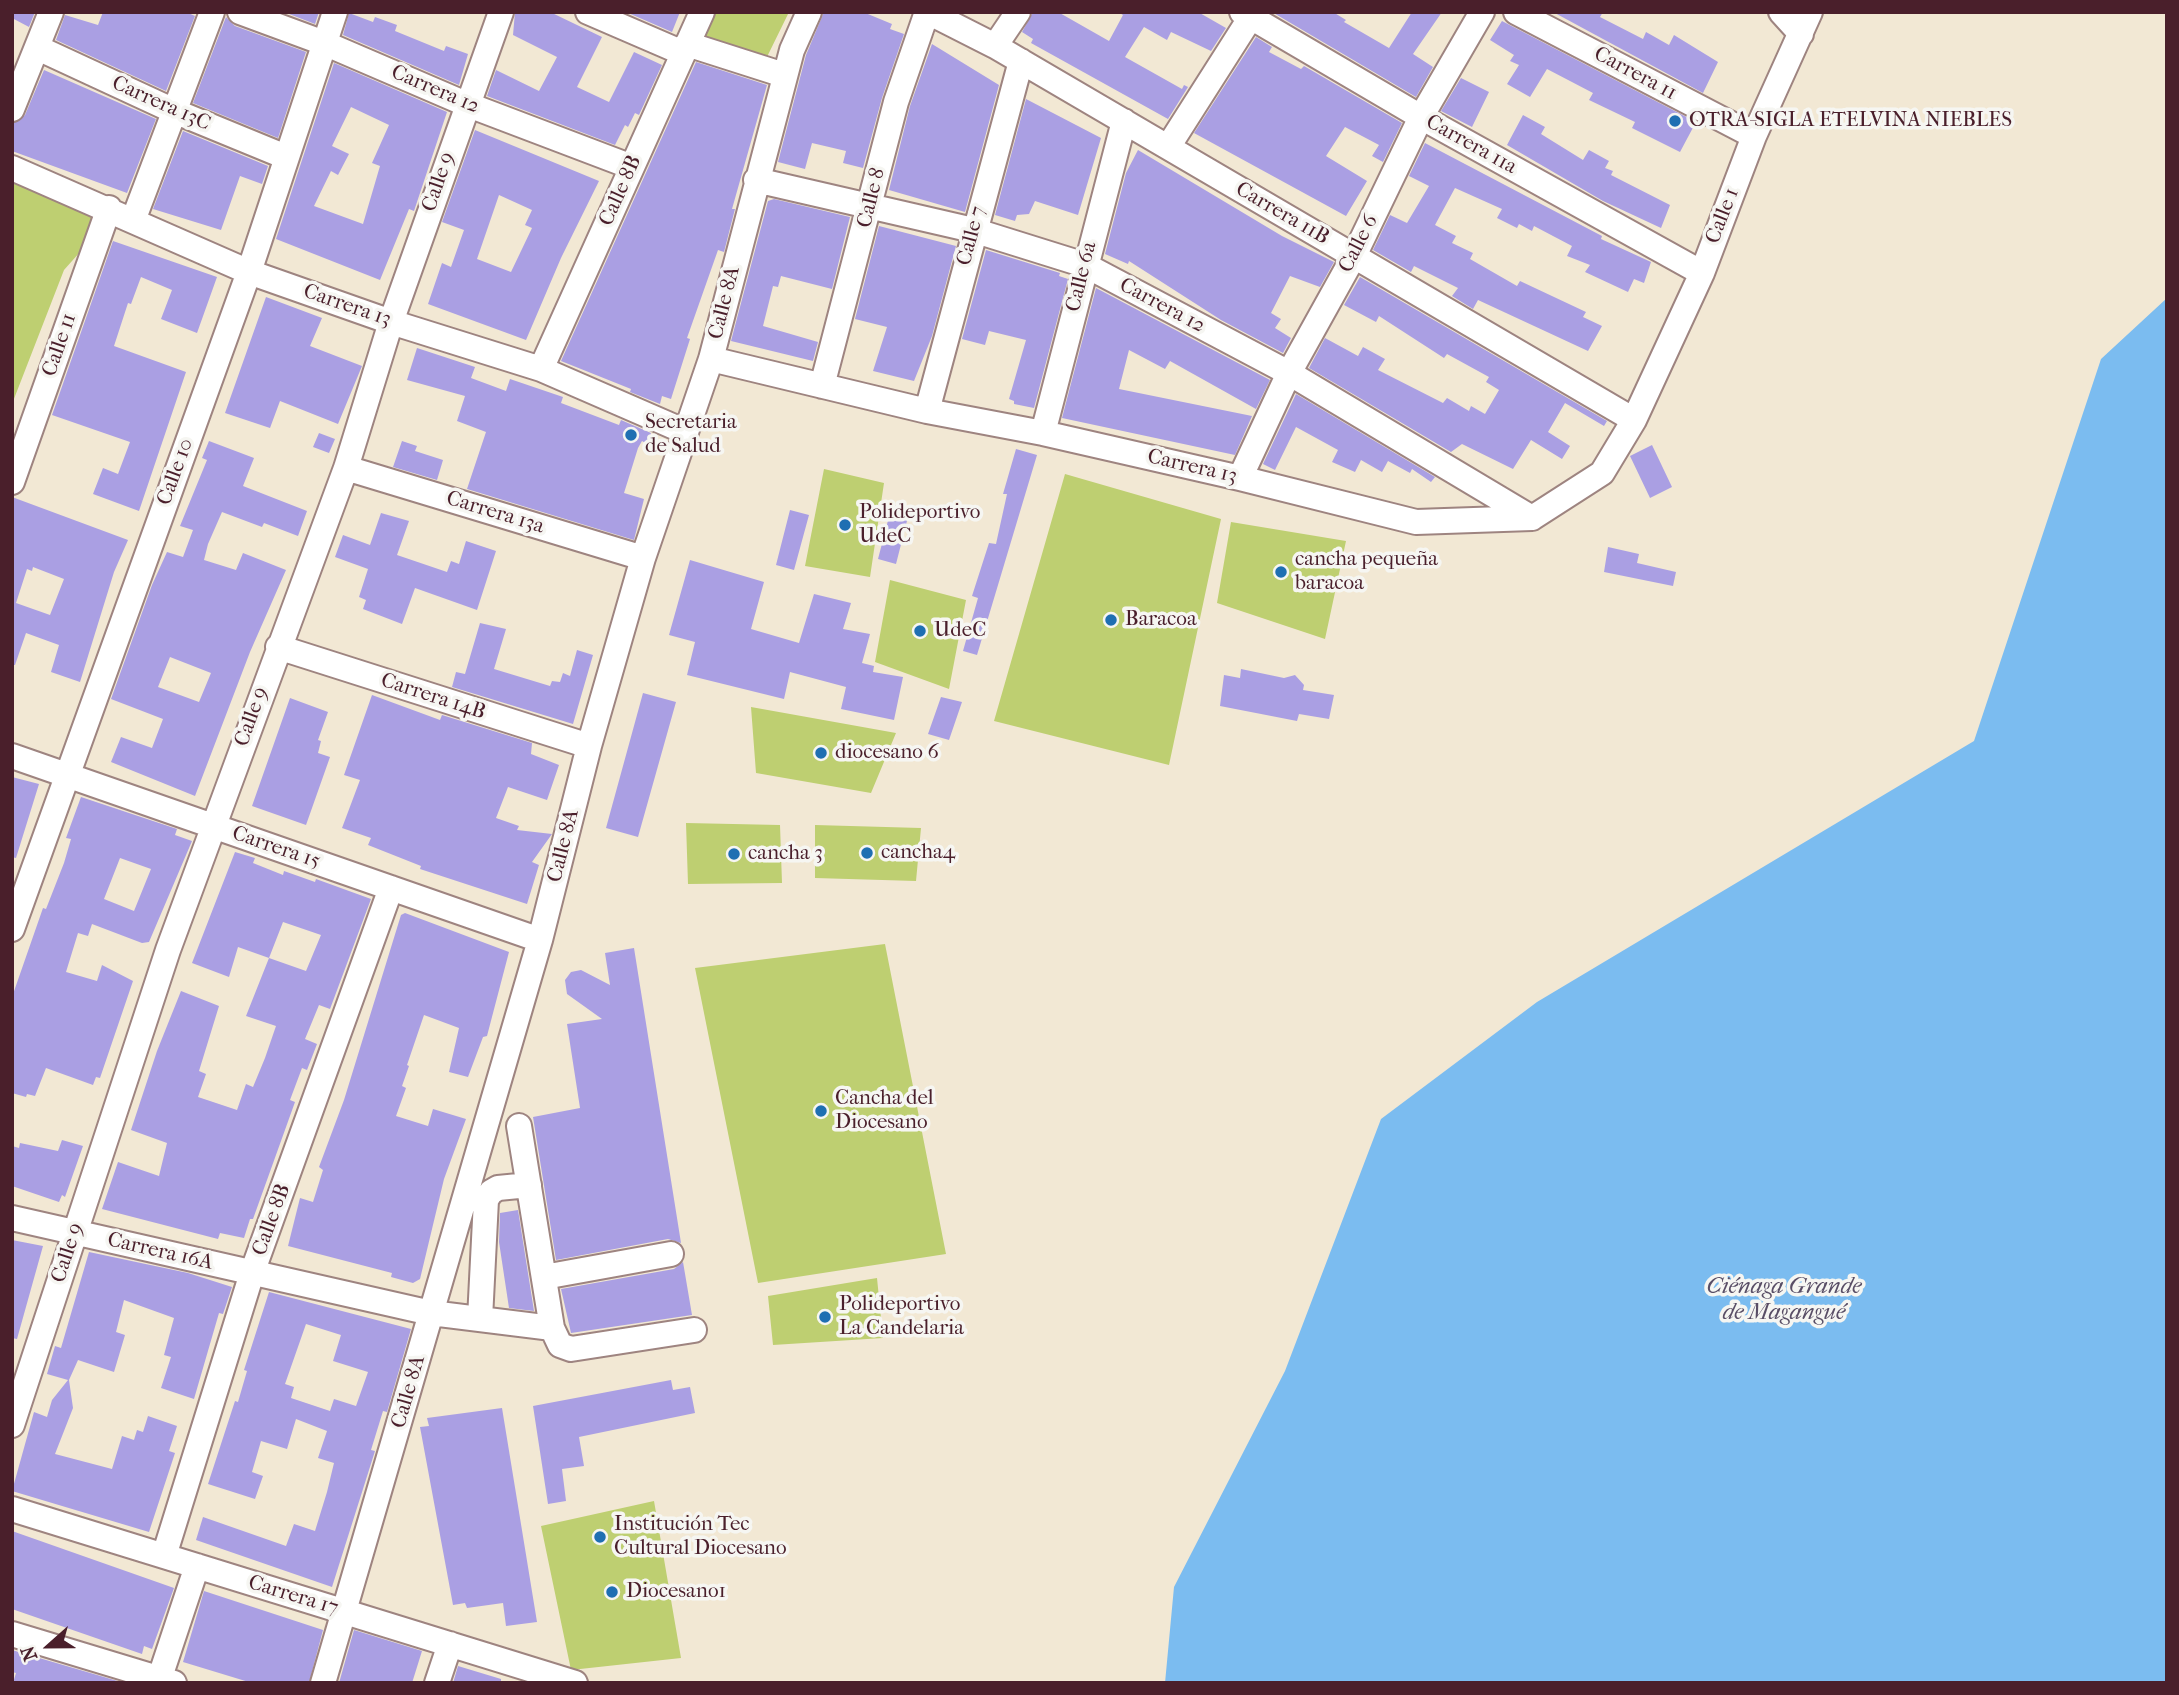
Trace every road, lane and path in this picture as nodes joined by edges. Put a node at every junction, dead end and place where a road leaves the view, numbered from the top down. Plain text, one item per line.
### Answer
1 (51, 12) edge
2 (212, 12) edge
3 (240, 12) edge
4 (335, 12) edge
5 (501, 12) edge
6 (588, 12) edge
7 (702, 12) edge
8 (809, 12) edge
9 (928, 12) edge
10 (1018, 12) edge
11 (1482, 12) edge
12 (1516, 12) edge
13 (1781, 12) edge
14 (1249, 14) edge
15 (1805, 23) edge
16 (324, 43) junction
17 (995, 46) junction
18 (38, 48) junction
19 (685, 49) junction
20 (1021, 61) junction
21 (785, 75) junction
22 (466, 104) junction
23 (12, 109) edge
24 (174, 111) junction
25 (1421, 117) junction
26 (1124, 121) junction
27 (1754, 136) junction
28 (1168, 147) junction
29 (285, 157) junction
30 (632, 167) junction
31 (12, 168) edge
32 (756, 180) junction
33 (871, 206) junction
34 (108, 208) junction
35 (134, 218) junction
36 (973, 230) junction
37 (1354, 256) junction
38 (1085, 265) junction
39 (249, 271) junction
40 (1702, 273) junction
41 (391, 322) junction
42 (711, 359) junction
43 (541, 369) junction
44 (1289, 373) junction
45 (822, 386) junction
46 (927, 411) junction
47 (1634, 420) junction
48 (686, 432) junction
49 (1043, 433) junction
50 (346, 468) junction
51 (1240, 478) junction
52 (12, 482) edge
53 (1532, 519) junction
54 (643, 558) junction
55 (278, 647) junction
56 (589, 746) junction
57 (12, 756) edge
58 (66, 775) junction
59 (212, 825) junction
60 (391, 888) junction
61 (12, 929) edge
62 (540, 940) junction
63 (519, 1126) dead end
64 (529, 1185) junction
65 (12, 1218) edge
66 (75, 1233) junction
67 (671, 1254) dead end
68 (252, 1273) junction
69 (544, 1276) junction
70 (431, 1312) junction
71 (480, 1319) junction
72 (552, 1328) junction
73 (694, 1329) dead end
74 (12, 1425) edge
75 (12, 1509) edge
76 (164, 1556) junction
77 (197, 1566) junction
78 (346, 1612) junction
79 (12, 1634) edge
80 (450, 1644) junction
81 (164, 1681) edge
82 (323, 1683) edge
83 (438, 1683) edge
84 (575, 1683) edge

1 - 18 street
2 - 24 street
3 - 16 street, Carrera 12
4 - 16 street, Calle 10
5 - 22 street, Calle 9
6 - 19 street
7 - 19 street, Calle 8B
8 - 21 street, Calle 8A
9 - 17 street, Carrera 11B
9 - 33 street, Calle 8
10 - 17 street
11 - 25 street, Calle 6
12 - 27 street, Carrera 11
13 - 15 street
14 - 25 street, Carrera 11a
14 - 28 street
15 - 27 street, Calle 1
16 - 22 street, Carrera 12
16 - 29 street, Calle 10
17 - 20 street, Carrera 11B
18 - 23 street
18 - 24 street, Carrera 13C
19 - 21 street
19 - 30 street, Calle 8B
20 - 26 street, Carrera 11B
20 - 36 street, Calle 7
21 - 32 street, Calle 8A
22 - 30 street, Carrera 12
22 - 41 street, Calle 9
24 - 29 street, Carrera 13C
24 - 35 street
25 - 37 street, Calle 6
25 - 40 street, Carrera 11a
26 - 28 street, Carrera 11B
26 - 38 street, Calle 6a
27 - 40 street, Calle 1
28 - 37 street, Carrera 11B
29 - 39 street, Calle 10
30 - 43 street, Calle 8B
31 - 34 street, Carrera 13
32 - 33 street, Carrera 12
32 - 42 street, Calle 8A
33 - 36 street, Carrera 12
33 - 45 street, Calle 8
34 - 35 street, Carrera 13
34 - 52 street, Calle 11
35 - 39 street, Carrera 13
36 - 38 street, Carrera 12
36 - 46 street, Calle 7
37 - 44 street, Calle 6
37 - 47 street, Carrera 11B
38 - 44 street, Carrera 12
38 - 49 street, Calle 6a
39 - 41 street, Carrera 13
39 - 58 street, Calle 10
40 - 47 street, Calle 1
41 - 43 street, Carrera 13
41 - 50 street, Calle 9
42 - 45 street, Carrera 13
42 - 48 street, Calle 8A
43 - 48 street, Carrera 13
44 - 51 street, Calle 6
44 - 53 street, Carrera 12
45 - 46 street, Carrera 13
46 - 49 street, Carrera 13
47 - 53 street
48 - 54 street, Calle 8A
49 - 51 street, Carrera 13
50 - 54 street, Carrera 13a
50 - 55 street, Calle 9
51 - 53 street, Carrera 13
54 - 56 street, Calle 8A
55 - 56 street, Carrera 14B
55 - 59 street, Calle 9
56 - 62 street, Calle 8A
57 - 58 street, Carrera 15
58 - 59 street, Carrera 15
58 - 61 street, Calle 10
59 - 60 street, Carrera 15
59 - 66 street, Calle 9
60 - 62 street, Carrera 15
60 - 68 street, Calle 8B
62 - 70 street, Calle 8A
63 - 64 street
64 - 69 street
64 - 71 street
65 - 66 street, Carrera 16A
66 - 68 street, Carrera 16A
66 - 74 street, Calle 9
67 - 69 street
68 - 70 street, Carrera 16A
68 - 76 street, Calle 8B
69 - 72 street
70 - 71 street, Carrera 16A
70 - 78 street, Calle 8A
71 - 72 street, Carrera 16A
72 - 73 street
75 - 76 street, Carrera 17
76 - 77 street, Carrera 17
77 - 78 street, Carrera 17
77 - 81 street
78 - 80 street, Carrera 17
78 - 82 street, Calle 8A
79 - 81 street
80 - 83 street
80 - 84 street, Carrera 17

